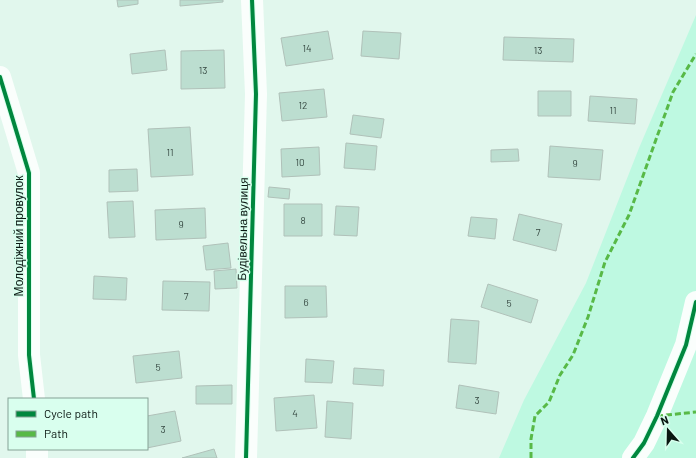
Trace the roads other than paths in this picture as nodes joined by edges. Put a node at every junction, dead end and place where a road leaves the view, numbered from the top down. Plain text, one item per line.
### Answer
1 (252, 0) edge
2 (0, 77) edge
3 (696, 302) edge
4 (34, 398) edge
5 (246, 458) edge
6 (633, 458) edge

1 - 5 street, Будівельна вулиця
2 - 4 street, Молодіжний провулок
3 - 6 street

